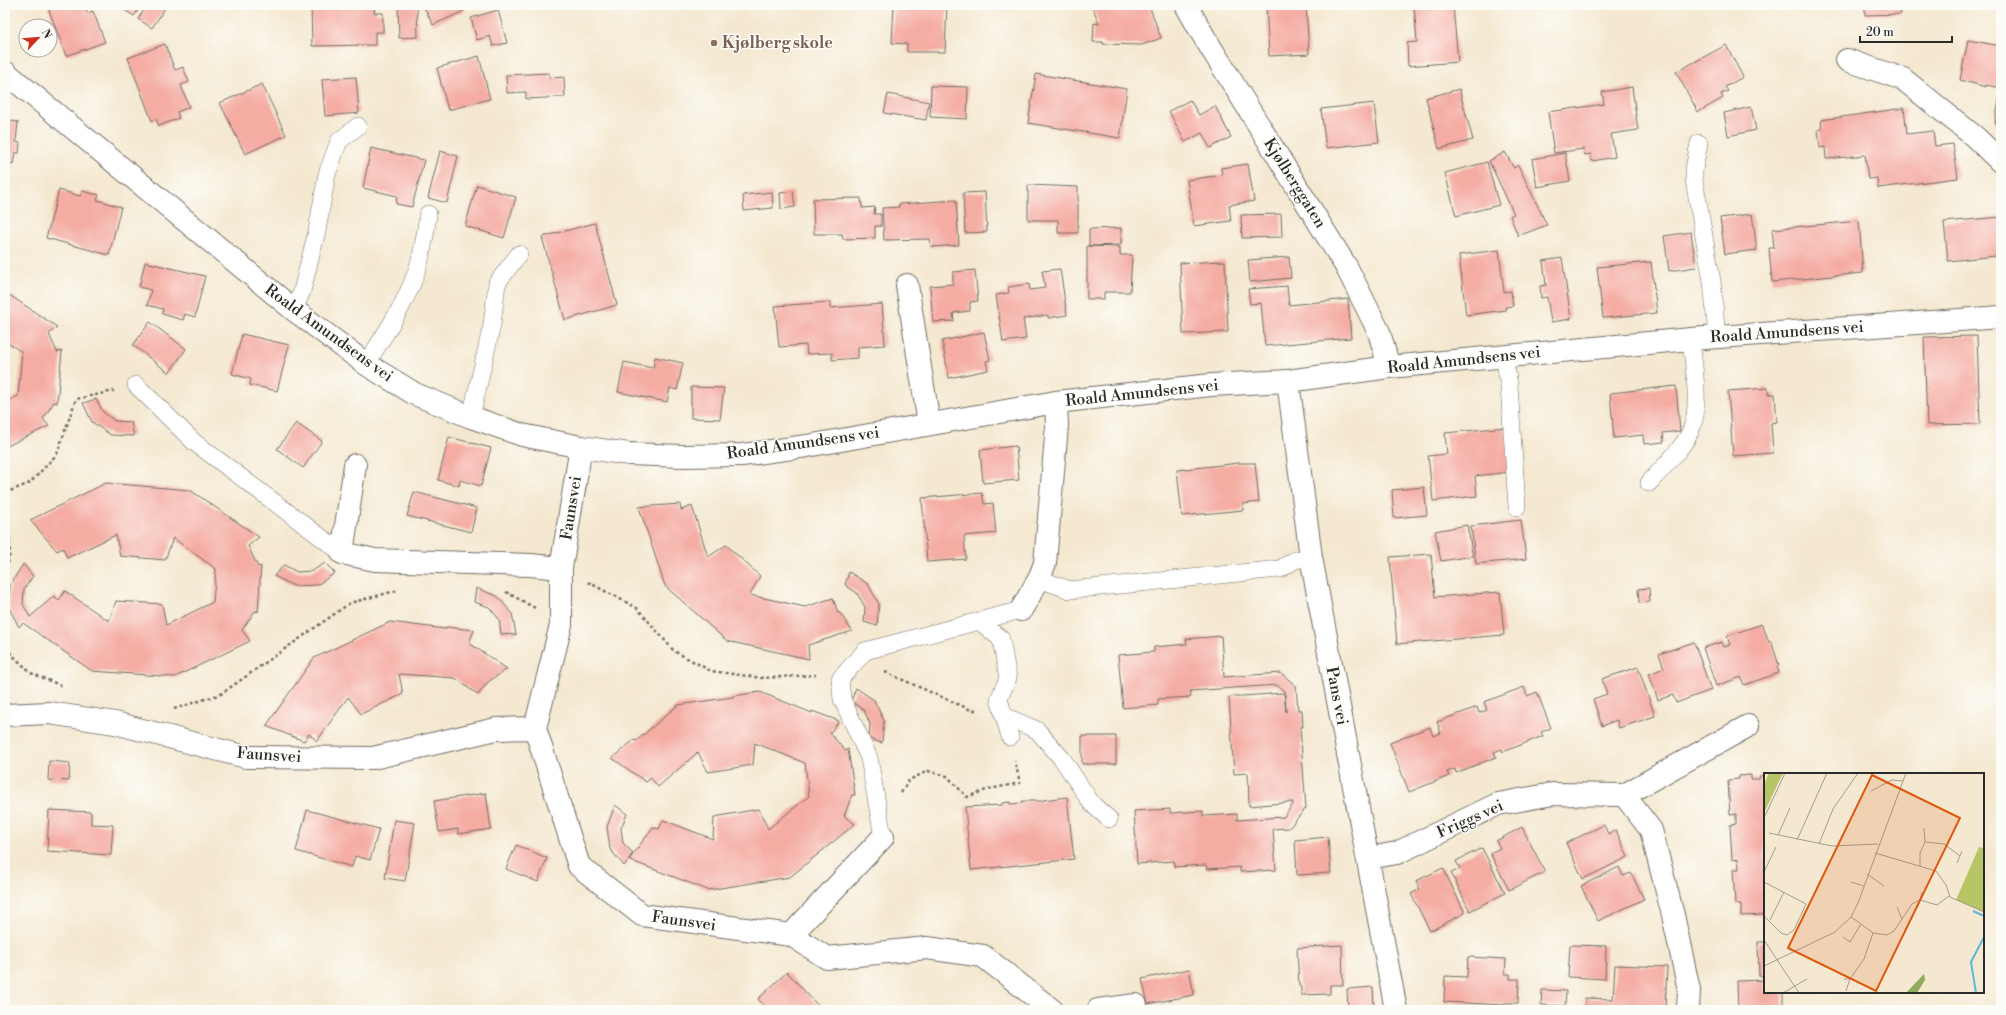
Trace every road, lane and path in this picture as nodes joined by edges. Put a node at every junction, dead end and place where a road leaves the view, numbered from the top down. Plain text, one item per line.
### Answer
1 (1186, 5) edge
2 (1847, 60) dead end
3 (5, 72) edge
4 (358, 126) dead end
5 (1699, 143) dead end
6 (2001, 162) edge
7 (428, 214) dead end
8 (519, 254) dead end
9 (907, 285) dead end
10 (294, 310) junction
11 (2001, 317) edge
12 (1717, 337) junction
13 (1691, 339) junction
14 (1504, 356) junction
15 (366, 364) junction
16 (1389, 367) junction
17 (1288, 381) junction
18 (136, 385) joint
19 (1056, 402) junction
20 (471, 417) junction
21 (929, 424) junction
22 (581, 447) junction
23 (355, 465) dead end
24 (1649, 483) dead end
25 (5, 493) edge
26 (1517, 507) dead end
27 (5, 513) edge
28 (342, 553) junction
29 (1311, 558) junction
30 (561, 568) junction
31 (5, 575) edge
32 (1039, 579) junction
33 (407, 589) dead end
34 (502, 590) dead end
35 (1021, 610) joint
36 (979, 621) junction
37 (562, 625) junction
38 (5, 648) edge
39 (857, 659) junction
40 (840, 679) junction
41 (66, 688) dead end
42 (171, 710) dead end
43 (1002, 712) junction
44 (5, 715) edge
45 (1748, 726) dead end
46 (535, 728) junction
47 (1010, 737) joint
48 (1624, 795) junction
49 (1109, 820) dead end
50 (882, 832) junction
51 (1368, 858) junction
52 (791, 935) junction
53 (1136, 1005) dead end
54 (1052, 1010) edge
55 (1098, 1010) edge
56 (1396, 1010) edge
57 (1688, 1010) edge

1 - 16 street, Kjølberggaten
2 - 6 street
3 - 10 street, Roald Amundsens vei
4 - 10 lane
5 - 12 lane
7 - 15 lane
8 - 20 lane
9 - 21 street
10 - 15 street, Roald Amundsens vei
11 - 12 street, Roald Amundsens vei
12 - 13 street, Roald Amundsens vei
13 - 14 street, Roald Amundsens vei
13 - 24 lane
14 - 16 street, Roald Amundsens vei
14 - 26 lane
15 - 20 street, Roald Amundsens vei
16 - 17 street, Roald Amundsens vei
17 - 19 street, Roald Amundsens vei
17 - 29 street, Pans vei
18 - 25 path
18 - 28 lane
19 - 21 street, Roald Amundsens vei
19 - 32 street
20 - 22 street, Roald Amundsens vei
21 - 22 street, Roald Amundsens vei
22 - 30 street, Faunsvei
23 - 28 street
27 - 31 path
28 - 30 street
29 - 32 lane
29 - 51 street, Pans vei
30 - 37 street, Faunsvei
30 - 40 path
32 - 35 street
33 - 42 path
34 - 37 path
35 - 36 lane
36 - 39 lane
36 - 43 lane
37 - 46 street, Faunsvei
38 - 41 path
39 - 40 lane
39 - 43 path
40 - 50 lane
43 - 47 lane
43 - 49 lane
44 - 46 street, Faunsvei
45 - 48 street, Friggs vei
46 - 52 street, Faunsvei
47 - 50 path
48 - 51 street, Friggs vei
48 - 57 street
50 - 52 street
51 - 56 street, Pans vei
52 - 54 street
53 - 55 street

